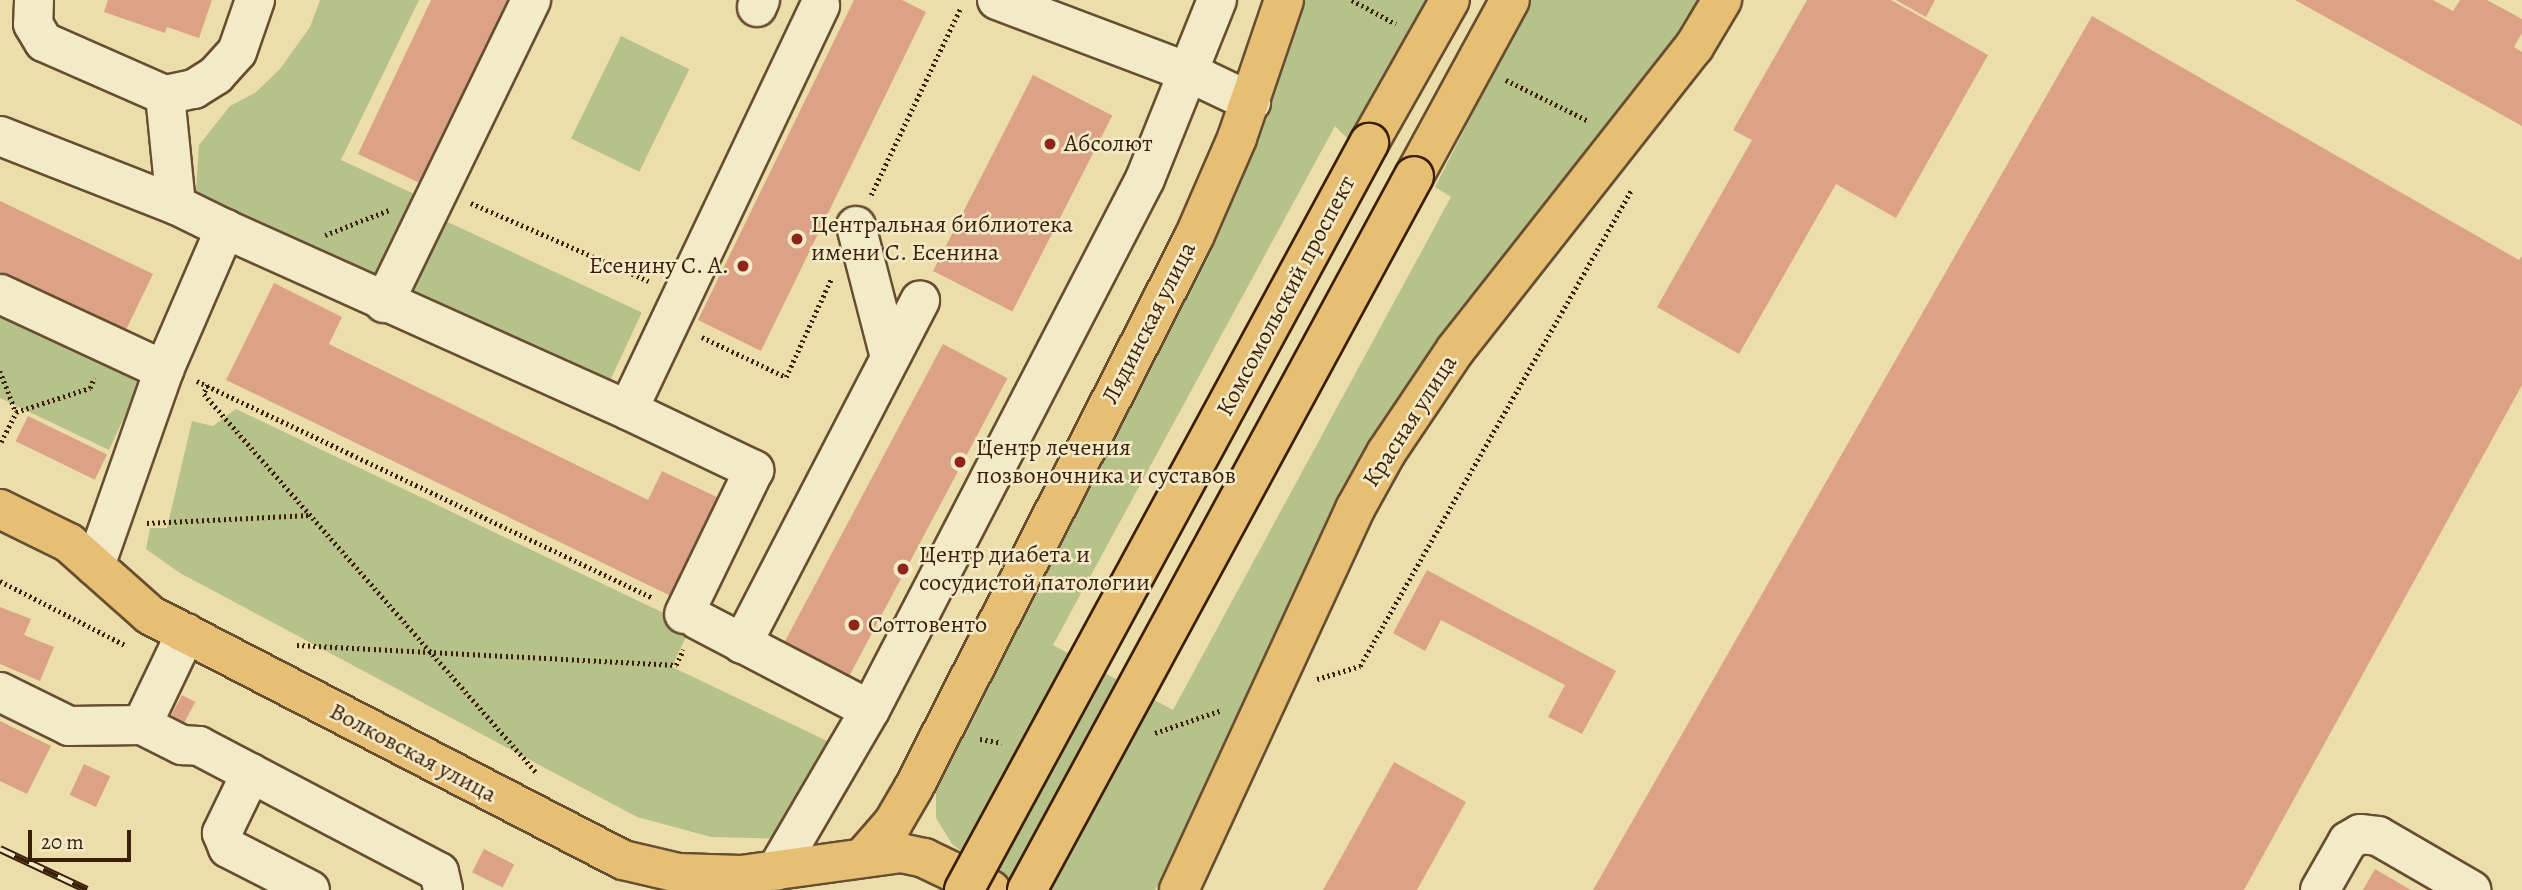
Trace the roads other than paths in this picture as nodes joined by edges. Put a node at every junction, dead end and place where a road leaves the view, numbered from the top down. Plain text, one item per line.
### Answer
1 (34, 0) edge
2 (255, 0) edge
3 (531, 0) edge
4 (997, 0) edge
5 (1217, 0) edge
6 (1284, 0) edge
7 (1450, 0) edge
8 (1510, 0) edge
9 (1722, 0) edge
10 (820, 5) dead end
11 (1188, 72) junction
12 (165, 96) junction
13 (1251, 102) junction
14 (0, 136) edge
15 (176, 205) junction
16 (856, 226) road end
17 (225, 229) junction
18 (0, 294) edge
19 (920, 300) dead end
20 (384, 303) junction
21 (890, 357) junction
22 (163, 370) junction
23 (628, 410) junction
24 (0, 509) edge
25 (95, 566) junction
26 (186, 633) junction
27 (741, 645) junction
28 (0, 692) edge
29 (870, 710) junction
30 (142, 725) junction
31 (251, 774) junction
32 (866, 854) junction
33 (776, 871) junction
34 (310, 890) edge
35 (443, 890) edge
36 (964, 890) edge
37 (991, 890) edge
38 (1027, 890) edge
39 (1179, 890) edge
40 (2320, 890) edge
41 (2470, 890) edge

1 - 12 street
2 - 12 street
3 - 20 street
4 - 11 street
5 - 11 street
6 - 13 main road, Лядинская улица
7 - 36 main road, Комсомольский проспект, bridge
8 - 38 main road, bridge
9 - 39 main road, Красная улица
10 - 23 street
11 - 13 street
11 - 29 street
12 - 15 street
13 - 32 main road, Лядинская улица
14 - 15 street
15 - 17 street
16 - 21 street
17 - 20 street
17 - 22 street
18 - 22 street
19 - 21 street
20 - 23 street
21 - 27 street
22 - 25 street
23 - 27 street
24 - 25 main road, Волковская улица
25 - 26 main road, Волковская улица
26 - 30 street
26 - 33 main road, Волковская улица
27 - 29 street
28 - 30 street
29 - 33 street
30 - 31 street
31 - 34 street
31 - 35 street
32 - 33 main road, Волковская улица
32 - 37 main road, Волковская улица
40 - 41 street

